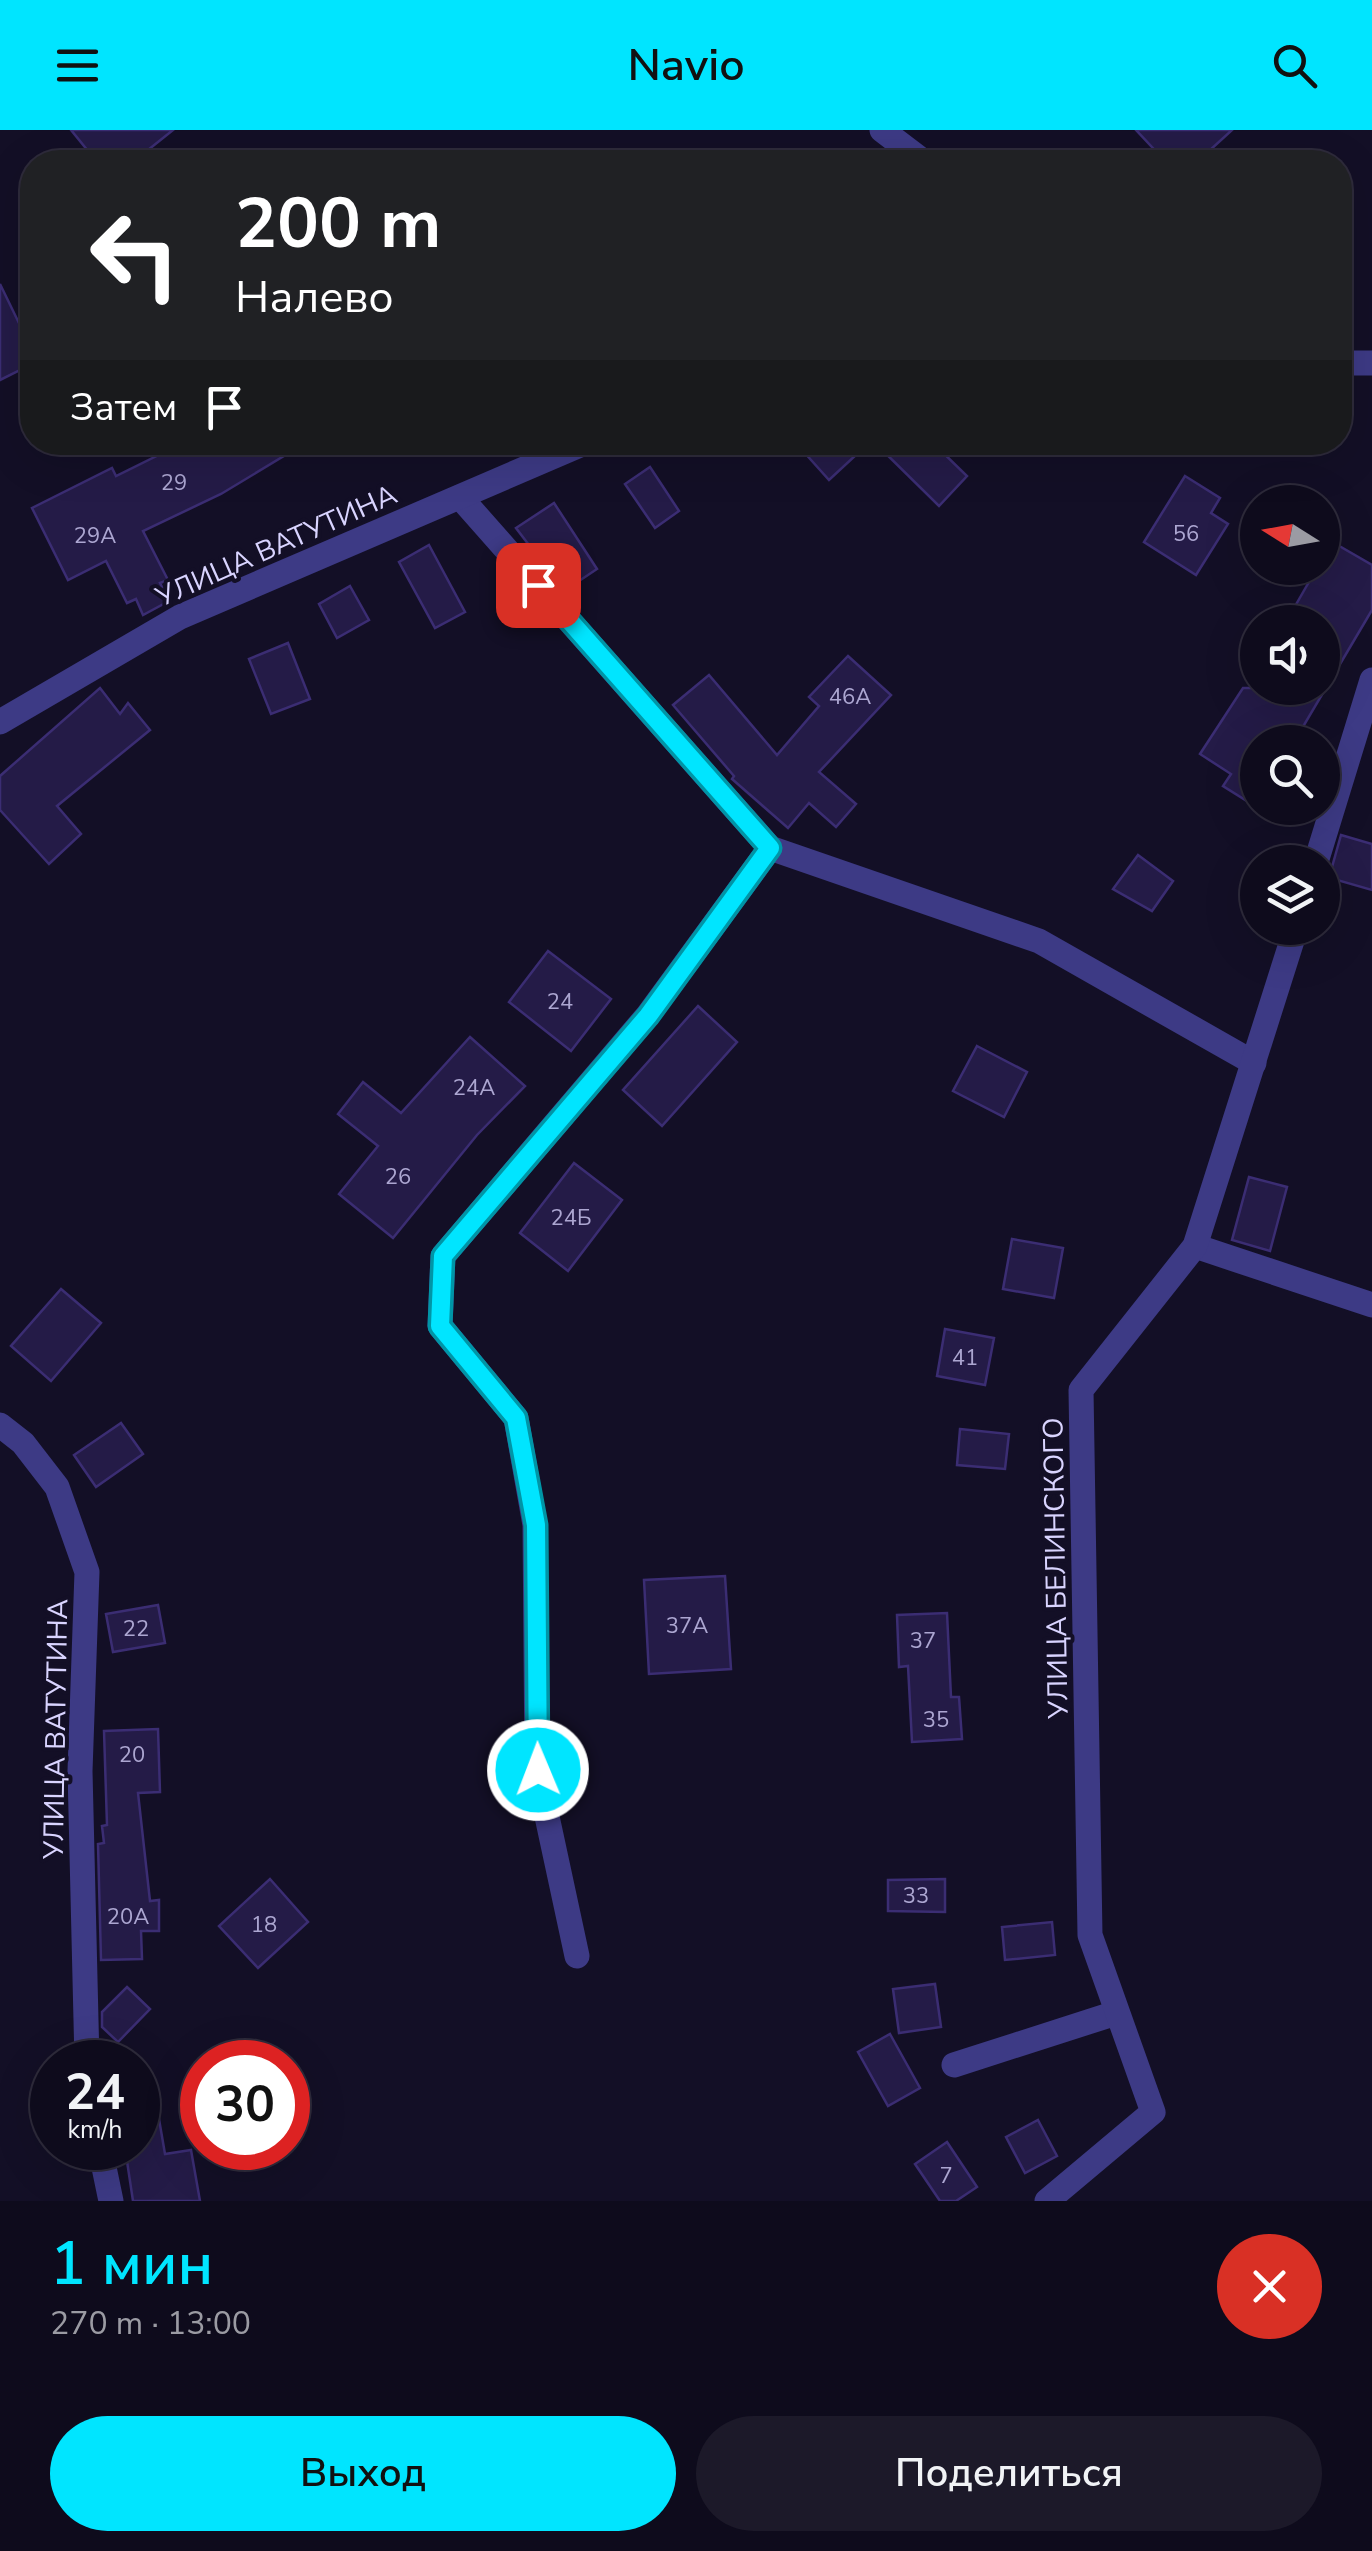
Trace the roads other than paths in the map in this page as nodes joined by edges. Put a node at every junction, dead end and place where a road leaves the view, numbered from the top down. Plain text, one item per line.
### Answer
1 (882, 130) edge
2 (908, 150) edge
3 (557, 455) edge
4 (460, 497) junction
5 (1372, 680) edge
6 (0, 722) edge
7 (1321, 845) edge
8 (770, 848) junction
9 (1291, 945) edge
10 (1254, 1063) junction
11 (1195, 1246) junction
12 (1372, 1305) edge
13 (0, 1425) edge
14 (577, 1956) dead end
15 (1116, 2012) junction
16 (86, 2040) edge
17 (954, 2064) dead end
18 (105, 2170) edge
19 (111, 2201) edge
20 (1047, 2201) edge

1 - 2 street
3 - 4 street, УЛИЦА ВАТУТИНА
4 - 6 street, УЛИЦА ВАТУТИНА
4 - 8 street
5 - 7 street
8 - 10 street
8 - 14 street
9 - 10 street, УЛИЦА БЕЛИНСКОГО
10 - 11 street, УЛИЦА БЕЛИНСКОГО
11 - 12 street
11 - 15 street, УЛИЦА БЕЛИНСКОГО
13 - 16 street, УЛИЦА ВАТУТИНА
15 - 17 street
15 - 20 street, УЛИЦА БЕЛИНСКОГО
18 - 19 street

